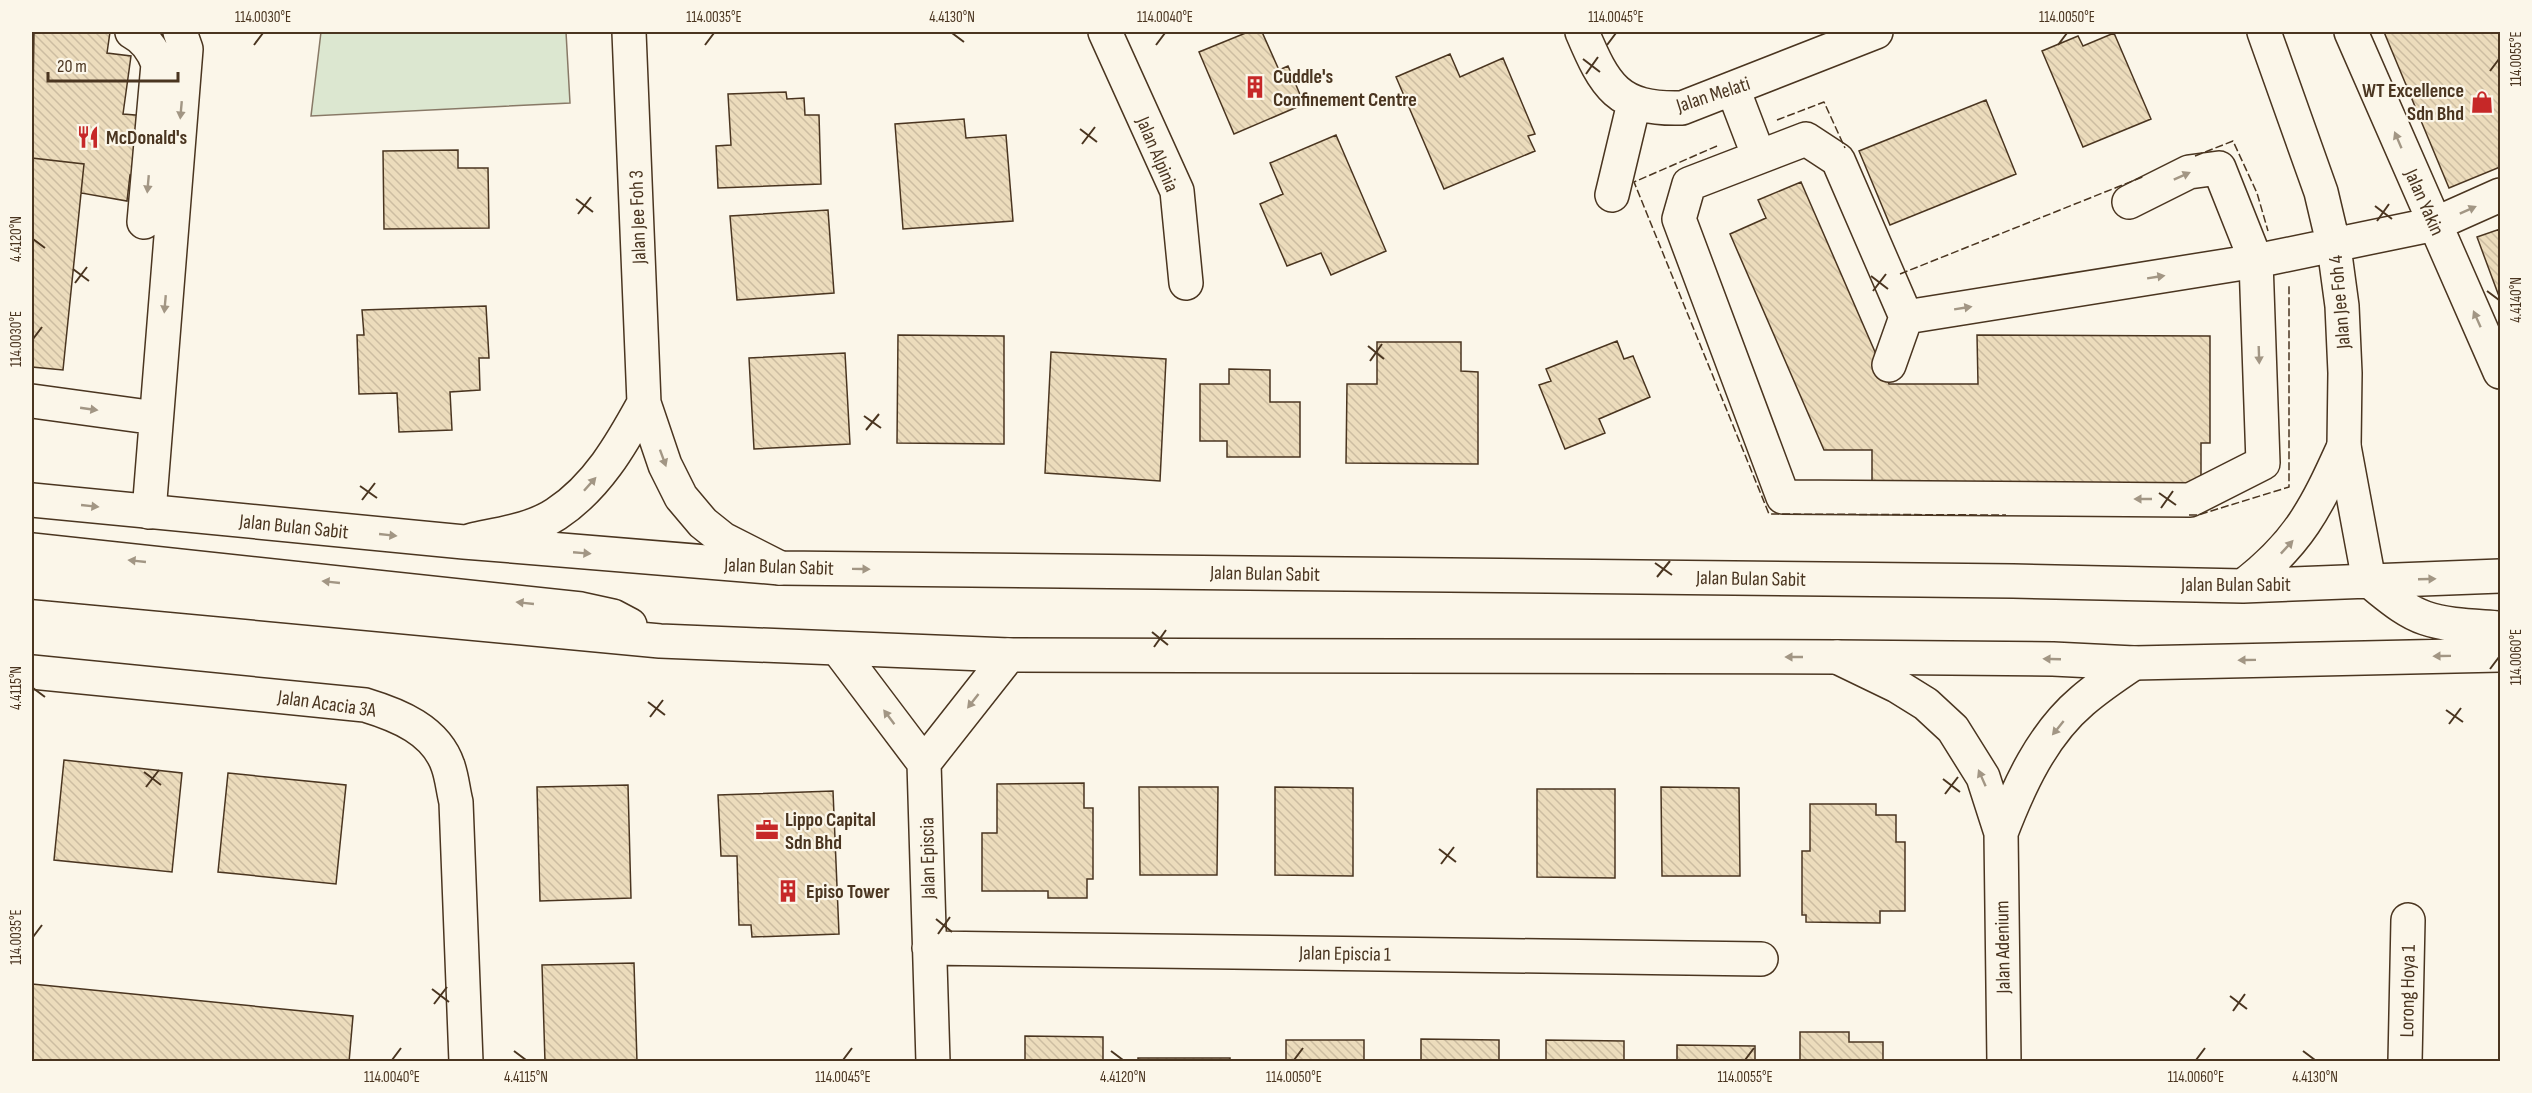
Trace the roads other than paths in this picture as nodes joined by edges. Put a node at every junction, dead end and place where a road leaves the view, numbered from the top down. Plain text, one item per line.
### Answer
1 (132, 32) edge
2 (180, 32) edge
3 (629, 32) edge
4 (1105, 32) edge
5 (1582, 32) edge
6 (1876, 32) edge
7 (2264, 32) edge
8 (2351, 32) edge
9 (1733, 89) junction
10 (1634, 103) junction
11 (1759, 157) junction
12 (1612, 195) dead end
13 (2500, 195) edge
14 (2129, 202) dead end
15 (144, 222) dead end
16 (2435, 224) junction
17 (2334, 247) junction
18 (2256, 261) junction
19 (1186, 283) dead end
20 (1906, 317) junction
21 (1889, 365) dead end
22 (2500, 372) edge
23 (32, 401) edge
24 (644, 403) junction
25 (156, 418) junction
26 (2344, 446) junction
27 (32, 500) edge
28 (149, 512) junction
29 (464, 542) junction
30 (32, 550) edge
31 (780, 568) junction
32 (2500, 576) edge
33 (2369, 581) junction
34 (32, 582) edge
35 (2243, 586) junction
36 (2500, 628) edge
37 (660, 641) junction
38 (838, 649) junction
39 (1009, 655) junction
40 (2500, 655) edge
41 (1837, 657) junction
42 (2134, 663) junction
43 (32, 672) edge
44 (924, 763) junction
45 (2001, 833) junction
46 (2408, 920) dead end
47 (929, 948) junction
48 (1761, 959) dead end
49 (466, 1062) edge
50 (933, 1062) edge
51 (2004, 1062) edge
52 (2405, 1062) edge

1 -> 15 main road
2 -> 25 main road
3 - 24 main road, Jalan Jee Foh 3
4 - 19 main road, Jalan Alpinia
5 - 10 main road, Jalan Melati
6 - 9 main road, Jalan Melati
7 - 17 main road, Jalan Jee Foh 4
16 -> 8 main road, Jalan Yakin
9 - 10 main road, Jalan Melati
9 - 11 main road
10 - 12 main road
18 -> 11 main road
11 - 20 main road
16 -> 13 main road
14 -> 18 main road
16 - 17 main road
22 -> 16 main road, Jalan Yakin
17 - 18 main road
17 - 26 main road, Jalan Jee Foh 4
20 -> 18 main road
20 - 21 main road
23 -> 25 main road
29 -> 24 main road
24 -> 31 main road, Jalan Jee Foh 3
25 - 28 main road
26 - 33 main road, Jalan Jee Foh 4
35 -> 26 main road
27 -> 28 main road, Jalan Bulan Sabit
28 -> 29 main road, Jalan Bulan Sabit
29 -> 31 main road, Jalan Bulan Sabit
37 -> 30 main road
31 -> 35 main road, Jalan Bulan Sabit
33 -> 32 main road, Jalan Bulan Sabit
33 - 35 main road, Jalan Bulan Sabit
33 - 36 main road
34 - 37 main road
37 - 38 main road
38 - 39 main road
44 -> 38 main road
41 -> 39 main road
39 -> 44 main road
40 -> 42 main road
42 -> 41 main road
45 -> 41 main road, Jalan Adenium
42 -> 45 main road, Jalan Adenium
43 - 49 main road, Jalan Acacia 3A
44 - 47 main road, Jalan Episcia
45 - 51 main road, Jalan Adenium
46 - 52 main road, Lorong Hoya 1
47 - 48 main road, Jalan Episcia 1
47 - 50 main road, Jalan Episcia

